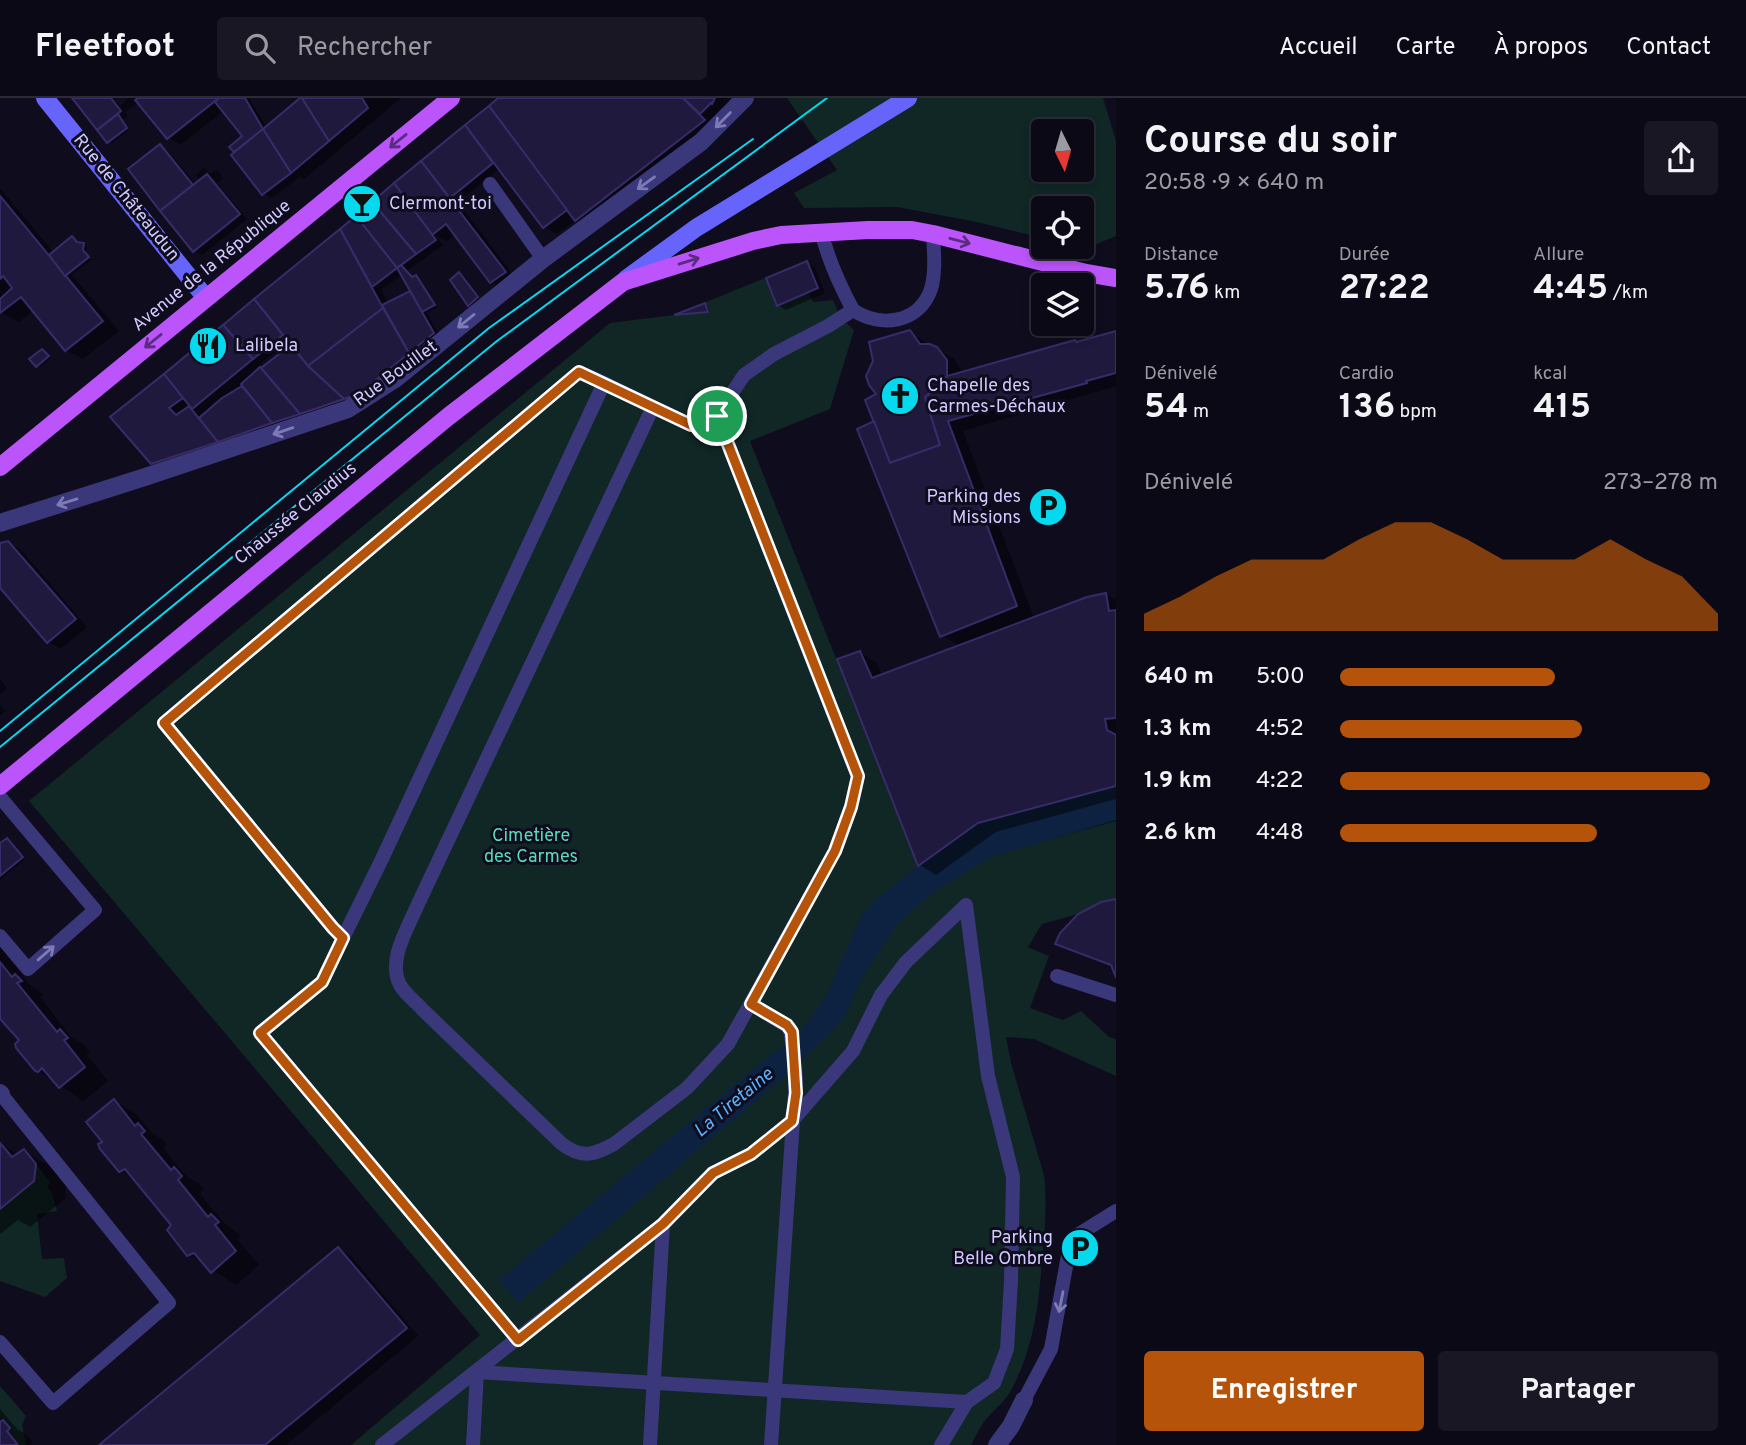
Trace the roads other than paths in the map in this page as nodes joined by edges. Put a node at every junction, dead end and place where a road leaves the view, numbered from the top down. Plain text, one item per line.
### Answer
1 (45, 98) edge
2 (450, 98) edge
3 (746, 98) edge
4 (908, 98) edge
5 (490, 184) dead end
6 (821, 231) junction
7 (933, 234) junction
8 (543, 259) junction
9 (1116, 278) edge
10 (623, 282) junction
11 (206, 298) junction
12 (853, 310) junction
13 (604, 383) junction
14 (653, 407) junction
15 (717, 416) junction
16 (0, 467) edge
17 (0, 523) edge
18 (0, 786) edge
19 (0, 797) edge
20 (0, 936) edge
21 (343, 938) junction
22 (1057, 975) dead end
23 (1116, 995) edge
24 (751, 1004) junction
25 (1, 1093) edge
26 (792, 1121) junction
27 (1116, 1211) edge
28 (663, 1224) junction
29 (518, 1340) junction
30 (0, 1342) edge
31 (477, 1372) junction
32 (654, 1382) junction
33 (775, 1390) junction
34 (1024, 1400) joint
35 (967, 1402) junction
36 (382, 1445) edge
37 (473, 1445) edge
38 (650, 1445) edge
39 (771, 1445) edge
40 (941, 1445) edge
41 (998, 1445) edge

1 - 11 main road, Rue de Châteaudun
2 -> 11 main road, Avenue de la République
3 -> 8 street, Rue Bouillet
4 - 10 main road
5 - 8 lane
6 - 7 main road
10 -> 6 main road
6 - 12 lane
7 -> 9 main road
7 - 12 lane
8 -> 17 street, Rue Bouillet
10 - 18 main road, Chaussée Claudius
11 -> 16 main road, Avenue de la République
12 - 15 lane
13 - 14 lane
13 - 21 lane
13 - 21 lane
14 - 15 lane
14 - 24 lane
15 - 24 lane
20 -> 19 lane
21 - 29 lane
22 - 23 lane
24 - 26 lane
25 - 30 lane
26 - 28 lane
26 - 33 lane
26 - 35 lane
27 -> 34 lane
28 - 29 lane
28 - 32 lane
29 - 31 lane
31 - 32 lane
31 - 36 lane
31 - 37 lane
32 - 33 lane
32 - 38 lane
33 - 35 lane
33 - 39 lane
34 - 41 street
35 - 40 lane

